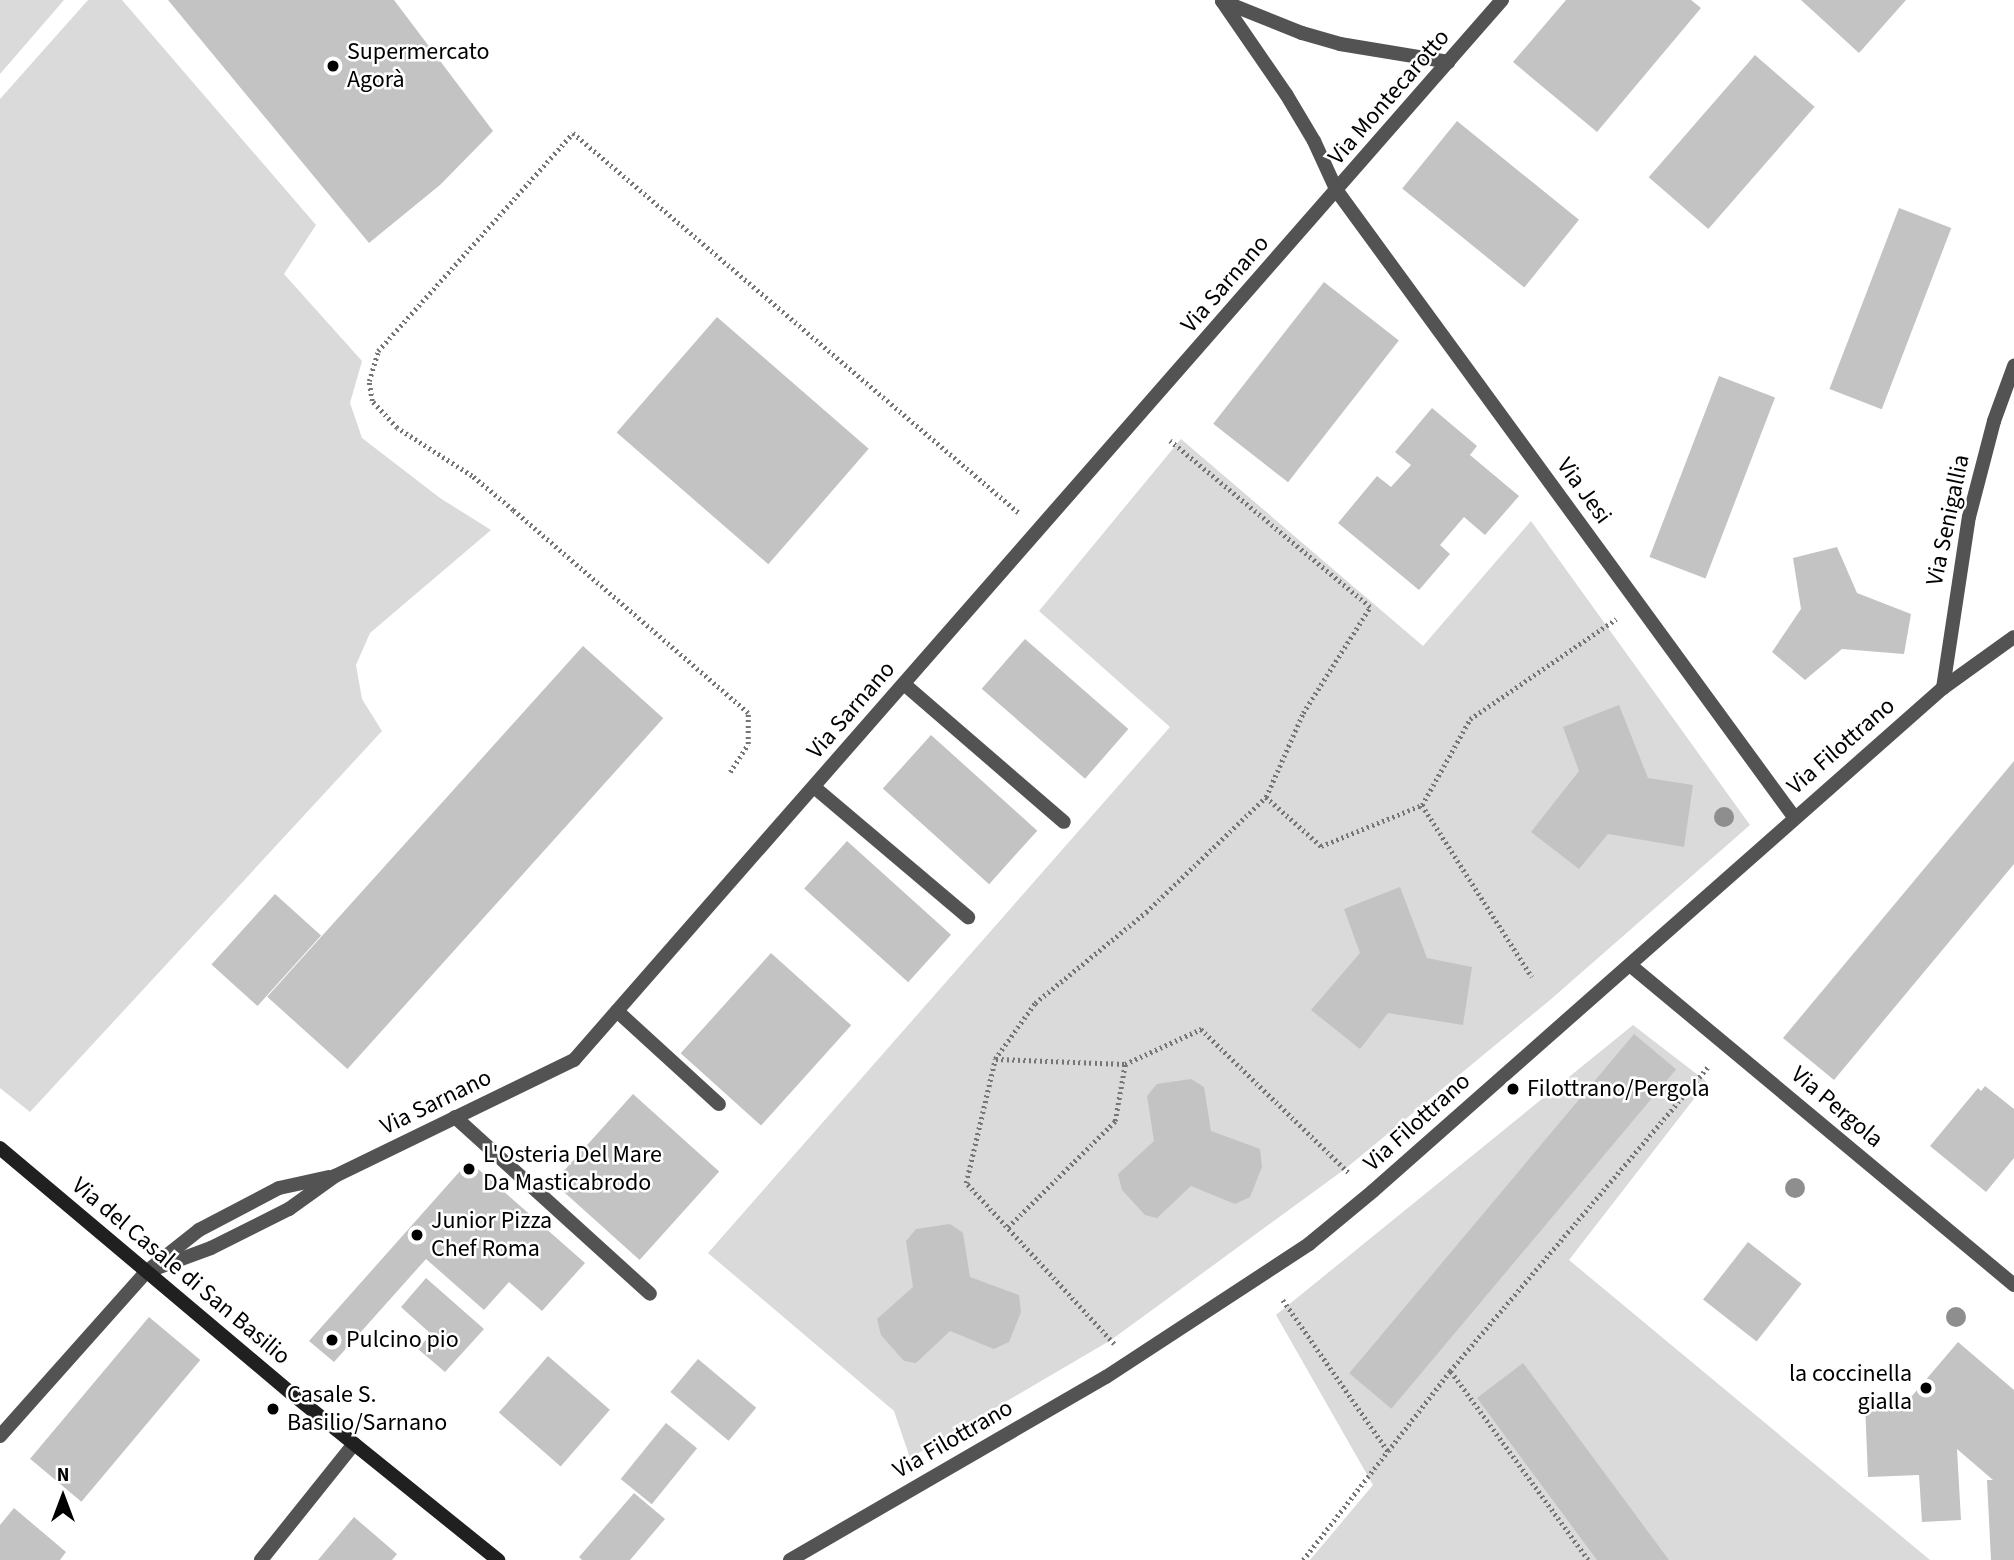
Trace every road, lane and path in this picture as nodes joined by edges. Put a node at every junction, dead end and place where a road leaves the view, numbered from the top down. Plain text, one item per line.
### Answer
1 (1221, 0) edge
2 (1502, 0) edge
3 (1449, 62) junction
4 (1337, 191) junction
5 (2014, 366) edge
6 (1170, 441) dead end
7 (1019, 513) dead end
8 (1616, 619) dead end
9 (2014, 637) edge
10 (904, 684) junction
11 (1943, 688) junction
12 (730, 772) dead end
13 (814, 787) junction
14 (1266, 797) junction
15 (1422, 805) junction
16 (1794, 817) junction
17 (1064, 822) dead end
18 (968, 917) dead end
19 (1630, 965) junction
20 (1532, 977) dead end
21 (617, 1011) junction
22 (995, 1059) junction
23 (1125, 1064) junction
24 (1708, 1067) dead end
25 (719, 1104) dead end
26 (455, 1118) junction
27 (0, 1148) edge
28 (1349, 1173) dead end
29 (335, 1176) junction
30 (1008, 1227) junction
31 (146, 1272) junction
32 (2014, 1285) edge
33 (650, 1294) dead end
34 (1283, 1300) dead end
35 (1114, 1344) dead end
36 (1450, 1371) junction
37 (0, 1436) edge
38 (354, 1444) junction
39 (1388, 1451) junction
40 (261, 1560) edge
41 (498, 1560) edge
42 (790, 1560) edge
43 (1303, 1560) edge
44 (1588, 1560) edge

1 - 3 street
1 - 4 street, Via Jesi
2 - 3 street, Via Montecarotto
3 - 4 street, Via Montecarotto
4 - 10 street, Via Sarnano
4 - 16 street, Via Jesi
5 - 11 street, Via Senigallia
6 - 14 path
7 - 12 path
8 - 15 path
9 - 11 street, Via Filottrano
10 - 13 street, Via Sarnano
10 - 17 street
11 - 16 street, Via Filottrano
13 - 18 street
13 - 21 street, Via Sarnano
14 - 15 path
14 - 22 path
15 - 20 path
16 - 19 street, Via Filottrano
19 - 32 street, Via Pergola
19 - 42 street, Via Filottrano
21 - 25 street
21 - 26 street, Via Sarnano
22 - 23 path
22 - 30 path
23 - 28 path
23 - 30 path
24 - 36 path
26 - 29 street, Via Sarnano
26 - 33 street
27 - 31 street, Via del Casale di San Basilio
29 - 31 street, Via Sarnano
29 - 31 street, Via Sarnano
30 - 35 path
31 - 37 street
31 - 38 street, Via del Casale di San Basilio
34 - 39 path
36 - 39 path
36 - 44 path
38 - 40 street
38 - 41 street, Via del Casale di San Basilio
39 - 43 path

